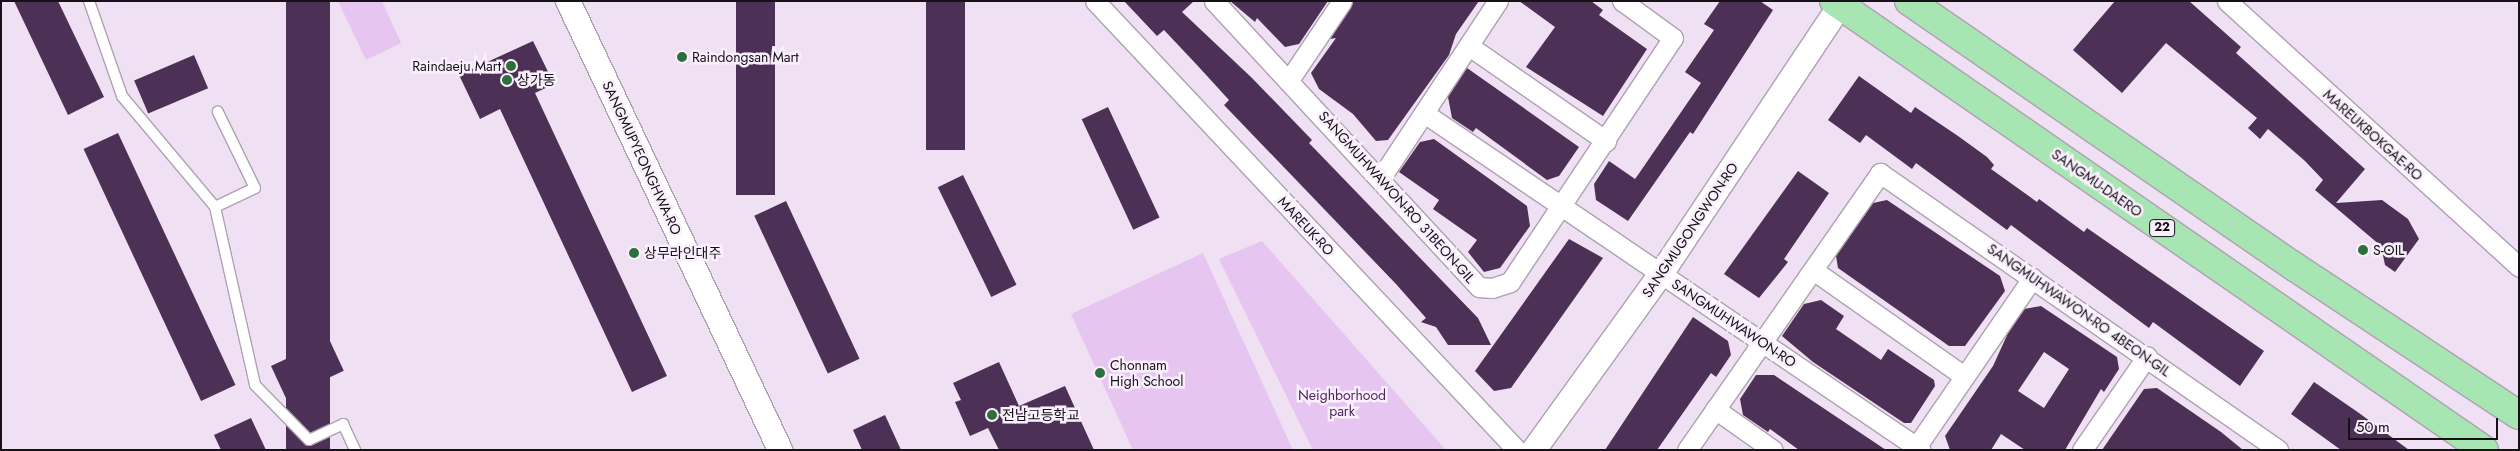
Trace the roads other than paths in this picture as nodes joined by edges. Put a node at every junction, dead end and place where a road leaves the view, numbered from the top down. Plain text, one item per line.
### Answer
1 (89, 1) edge
2 (568, 1) edge
3 (1095, 1) edge
4 (1214, 1) edge
5 (1342, 1) edge
6 (1498, 1) edge
7 (1622, 1) edge
8 (1909, 1) edge
9 (2227, 1) edge
10 (1837, 4) edge
11 (1469, 46) junction
12 (1288, 80) junction
13 (218, 112) dead end
14 (1424, 113) junction
15 (1606, 141) junction
16 (1380, 179) junction
17 (215, 207) junction
18 (1561, 207) junction
19 (2519, 267) edge
20 (1813, 270) junction
21 (1661, 274) junction
22 (2032, 278) junction
23 (1761, 342) junction
24 (2147, 356) junction
25 (1964, 376) junction
26 (1715, 409) junction
27 (2519, 415) edge
28 (1917, 449) edge
29 (355, 450) edge
30 (780, 450) edge
31 (1517, 450) edge
32 (1534, 450) edge
33 (1687, 450) edge
34 (1773, 450) edge
35 (2082, 450) edge
36 (2278, 450) edge
37 (2484, 450) edge

1 - 17 lane
2 - 30 street, SANGMUPYEONGHWA-RO
3 - 31 street, MAREUK-RO
4 - 12 street, SANGMUHWAWON-RO 31BEON-GIL
5 - 12 street
6 - 11 street
7 - 15 street, SANGMUHWAWON-RO 31BEON-GIL
8 - 27 main road
9 - 19 street, MAREUKBOKGAE-RO
10 - 21 street, SANGMUGONGWON-RO
10 - 37 main road, SANGMU-DAERO / 22
11 - 14 street
11 - 15 street
12 - 16 street, SANGMUHWAWON-RO 31BEON-GIL
13 - 17 lane
14 - 16 street
14 - 18 street, SANGMUHWAWON-RO
15 - 18 street, SANGMUHWAWON-RO 31BEON-GIL
16 - 18 street, SANGMUHWAWON-RO 31BEON-GIL
17 - 29 lane
18 - 21 street, SANGMUHWAWON-RO
20 - 22 street, SANGMUHWAWON-RO 4BEON-GIL
20 - 23 street
20 - 25 street
21 - 23 street, SANGMUHWAWON-RO
21 - 32 street, SANGMUGONGWON-RO
22 - 24 street, SANGMUHWAWON-RO 4BEON-GIL
22 - 25 street
23 - 26 street
23 - 28 street, SANGMUHWAWON-RO
24 - 35 street
24 - 36 street, SANGMUHWAWON-RO 4BEON-GIL
25 - 28 street
26 - 33 street
26 - 34 street

